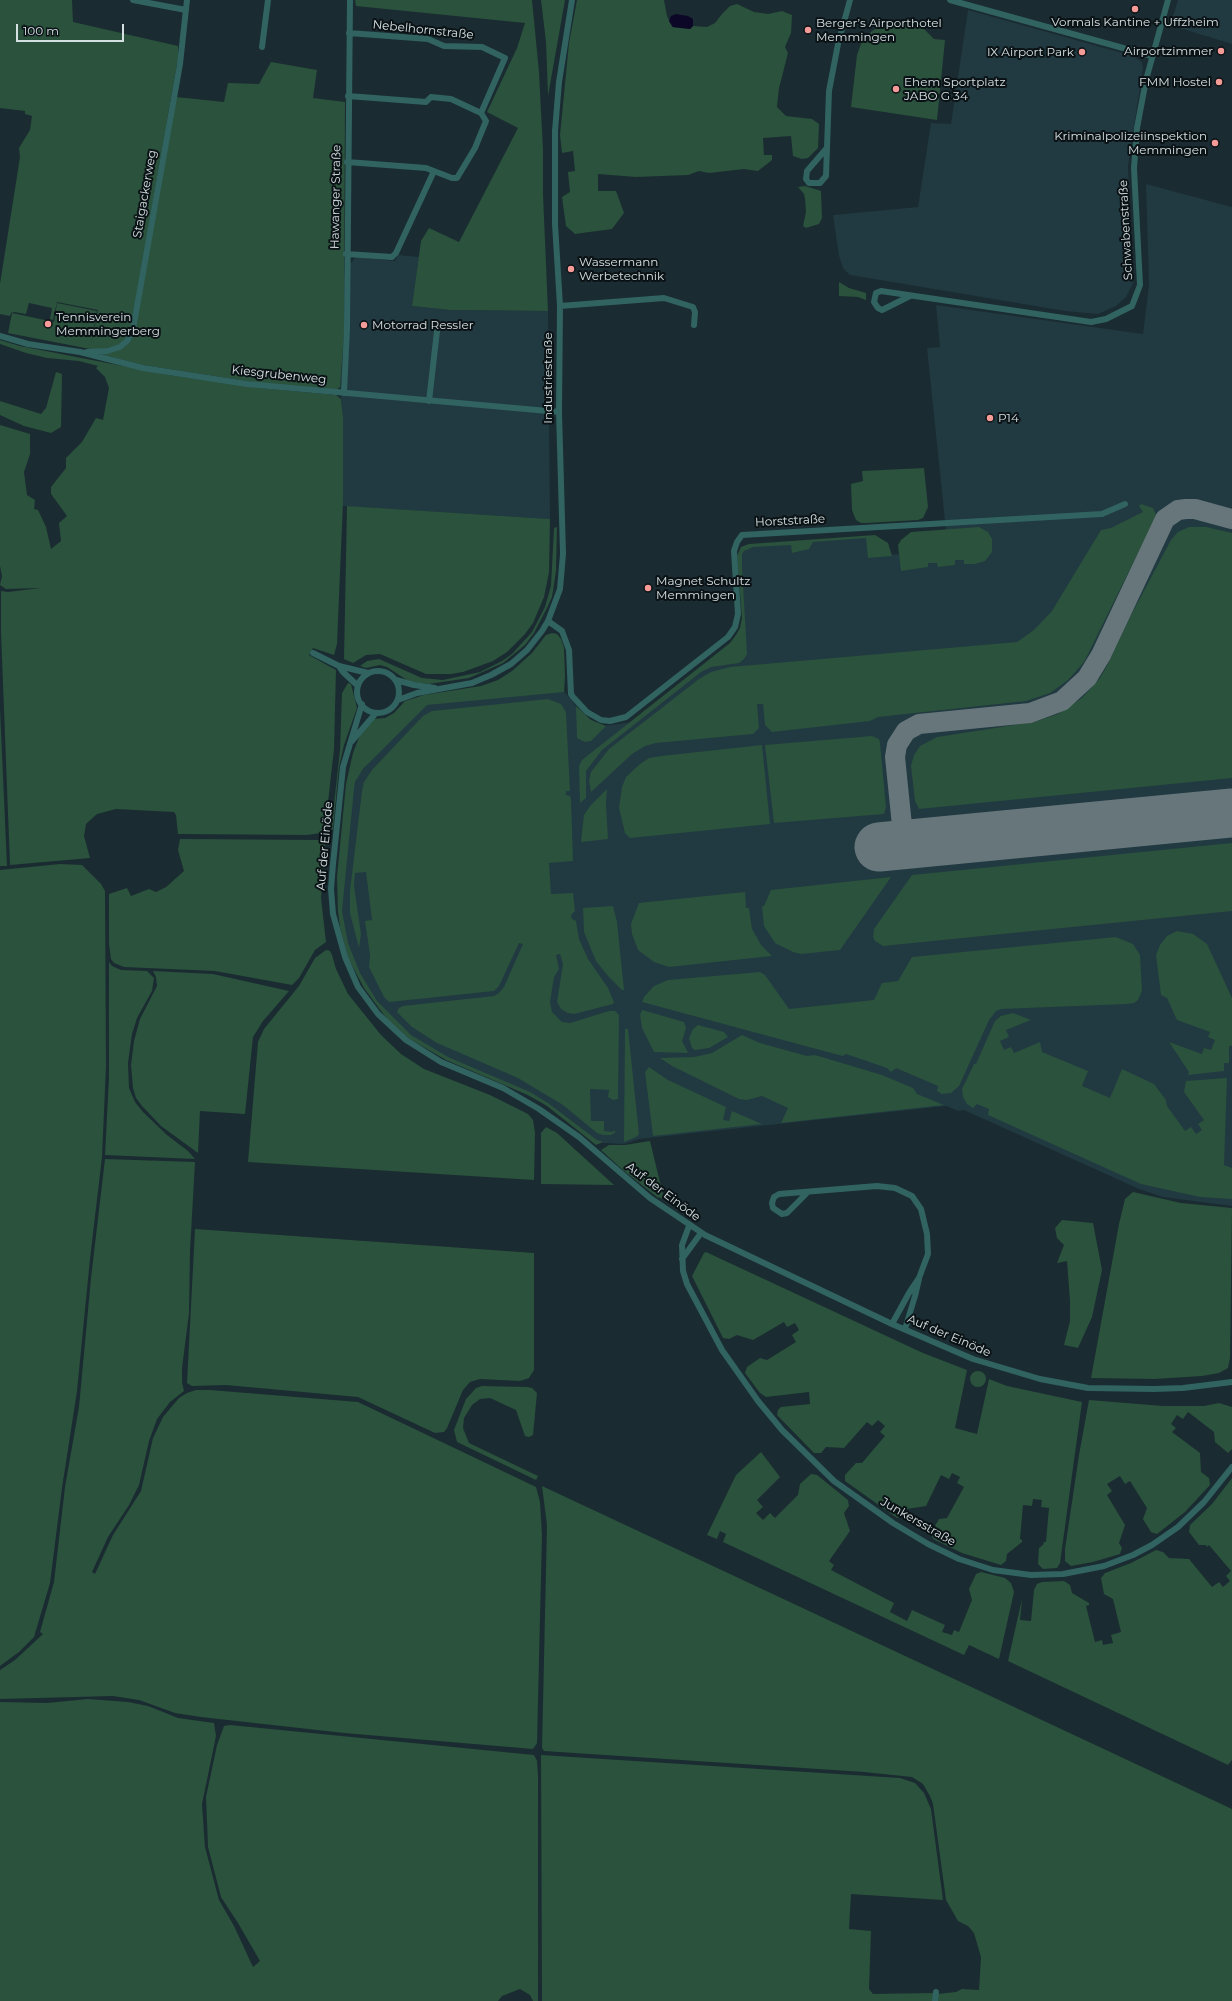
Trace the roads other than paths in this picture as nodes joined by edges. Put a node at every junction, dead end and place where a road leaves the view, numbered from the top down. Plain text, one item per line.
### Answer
1 (133, 0) edge
2 (187, 0) edge
3 (268, 0) edge
4 (350, 0) edge
5 (572, 0) edge
6 (850, 0) edge
7 (950, 0) edge
8 (1168, 0) edge
9 (186, 10) junction
10 (349, 34) junction
11 (262, 47) dead end
12 (1152, 56) junction
13 (348, 96) junction
14 (481, 112) junction
15 (826, 149) junction
16 (347, 162) junction
17 (434, 171) junction
18 (346, 254) junction
19 (910, 296) junction
20 (560, 306) junction
21 (694, 325) dead end
22 (437, 331) dead end
23 (0, 336) edge
24 (80, 352) junction
25 (344, 393) junction
26 (429, 401) junction
27 (559, 412) junction
28 (1125, 504) dead end
29 (548, 621) junction
30 (313, 653) dead end
31 (339, 666) junction
32 (368, 674) junction
33 (396, 680) junction
34 (358, 686) junction
35 (439, 688) junction
36 (398, 700) junction
37 (362, 704) junction
38 (376, 713) junction
39 (351, 742) junction
40 (341, 794) joint
41 (807, 1193) junction
42 (689, 1226) junction
43 (701, 1233) junction
44 (682, 1259) junction
45 (919, 1278) junction
46 (892, 1324) junction
47 (905, 1329) junction
48 (1232, 1382) edge
49 (1232, 1467) edge
50 (936, 1992) dead end
51 (935, 2001) edge

1 - 9 street
2 - 9 street, Staigackerweg
3 - 11 street
4 - 10 street, Hawanger Straße
5 - 20 street, Industriestraße
6 - 15 street
7 - 12 street
8 - 12 street, Schwabenstraße
9 - 24 street, Staigackerweg
10 - 13 street, Hawanger Straße
10 - 14 street, Nebelhornstraße
12 - 19 street, Schwabenstraße
13 - 14 street
13 - 16 street, Hawanger Straße
14 - 17 street
15 - 15 street
16 - 17 street
16 - 18 street, Hawanger Straße
17 - 18 street
18 - 25 street, Hawanger Straße
19 - 19 street, Schwabenstraße
20 - 21 street
20 - 27 street, Industriestraße
22 - 26 street
23 - 24 street, Kiesgrubenweg
24 - 25 street, Kiesgrubenweg
25 - 26 street, Kiesgrubenweg
26 - 27 street, Kiesgrubenweg
27 - 29 street, Industriestraße
28 - 29 street, Horststraße
29 - 35 street, Industriestraße
30 - 31 street, Industriestraße
31 - 32 street, Industriestraße
31 - 34 street
32 - 33 street, Industriestraße
32 - 34 street
33 - 35 street, Industriestraße
33 - 36 street
34 - 37 street
35 - 36 street, Industriestraße
36 - 38 street, Industriestraße
37 - 38 street
37 - 39 street, Industriestraße
38 - 39 street, Industriestraße
39 - 40 street, Industriestraße
40 - 42 street, Auf der Einöde
41 - 41 street
41 - 45 street
42 - 43 street, Auf der Einöde
42 - 44 street, Junkersstraße
43 - 44 street
43 - 46 street, Auf der Einöde
44 - 49 street, Junkersstraße
45 - 46 street
45 - 47 street
46 - 47 street, Auf der Einöde
47 - 48 street, Auf der Einöde
50 - 51 street

